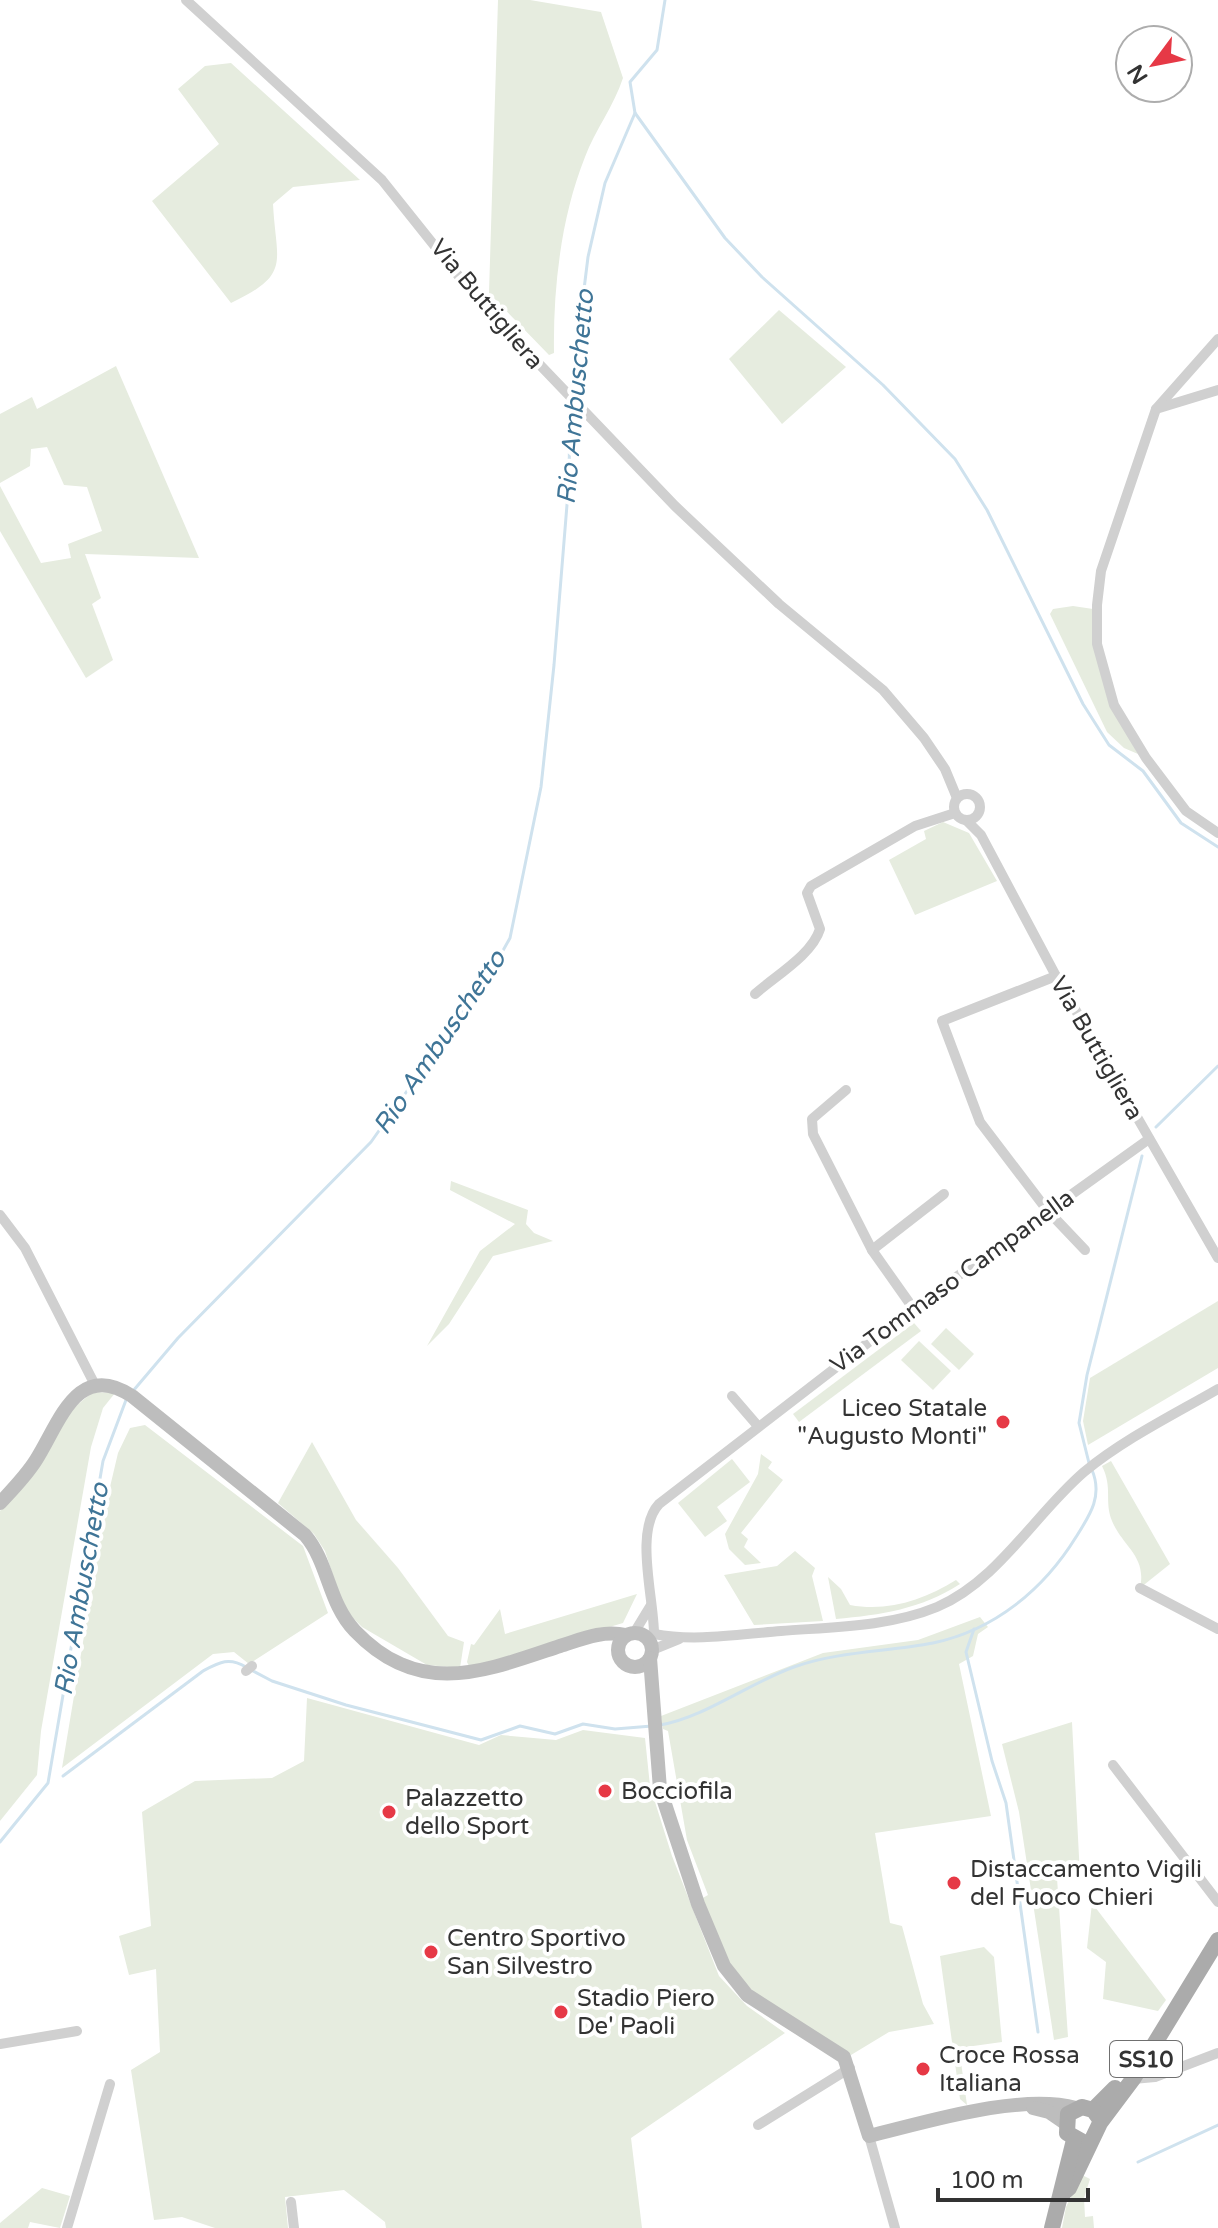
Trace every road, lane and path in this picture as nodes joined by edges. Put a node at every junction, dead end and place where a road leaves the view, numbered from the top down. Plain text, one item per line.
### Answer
1 (186, 0) edge
2 (1218, 339) edge
3 (1218, 390) edge
4 (1156, 409) junction
5 (961, 796) junction
6 (955, 813) junction
7 (972, 818) junction
8 (1218, 833) edge
9 (1056, 976) junction
10 (755, 994) dead end
11 (846, 1090) dead end
12 (1149, 1139) junction
13 (944, 1194) dead end
14 (1047, 1210) junction
15 (0, 1215) edge
16 (872, 1250) junction
17 (1085, 1250) dead end
18 (1218, 1258) edge
19 (913, 1308) junction
20 (95, 1385) junction
21 (1218, 1389) edge
22 (732, 1396) dead end
23 (757, 1425) junction
24 (0, 1503) edge
25 (1140, 1588) dead end
26 (652, 1603) junction
27 (1218, 1629) edge
28 (685, 1638) junction
29 (580, 1640) junction
30 (644, 1641) junction
31 (619, 1655) junction
32 (631, 1666) junction
33 (652, 1703) junction
34 (1113, 1765) dead end
35 (1218, 1902) edge
36 (1218, 1940) edge
37 (1187, 1990) junction
38 (77, 2031) dead end
39 (0, 2044) edge
40 (1218, 2053) edge
41 (850, 2068) junction
42 (1133, 2079) junction
43 (110, 2084) dead end
44 (1026, 2105) junction
45 (1089, 2114) junction
46 (1065, 2123) junction
47 (758, 2125) dead end
48 (869, 2136) junction
49 (1082, 2140) junction
50 (291, 2202) dead end
51 (67, 2228) edge
52 (294, 2228) edge
53 (895, 2228) edge
54 (1052, 2228) edge

1 - 5 street, Via Buttigliera
2 - 4 street
3 - 4 street
4 - 8 street
5 - 6 street
5 - 7 street
6 - 7 street
6 - 10 street
7 - 9 street, Via Buttigliera
9 - 12 street, Via Buttigliera
9 - 14 street
11 - 16 street
12 - 14 street, Via Tommaso Campanella
12 - 18 street, Via Buttigliera
13 - 16 street
14 - 17 street
14 - 19 street, Via Tommaso Campanella
15 - 20 street
16 - 19 street
19 - 23 street, Via Tommaso Campanella
20 - 24 street
20 - 29 street
21 - 28 street
22 - 23 street
23 - 26 street, Via Tommaso Campanella
25 - 27 street
26 - 30 street
26 - 30 street, Via Tommaso Campanella
28 - 30 street
28 - 30 street
29 - 30 street
29 - 31 street
30 - 31 street
30 - 32 street
30 - 33 street
31 - 32 street
32 - 33 street
33 - 41 street
34 - 35 street
36 - 37 main road, SS10
37 - 42 main road, SS10
37 - 45 main road, SS10
38 - 39 street
40 - 42 street
41 - 47 street
41 - 48 street
42 - 45 main road, SS10
43 - 51 street
44 - 45 street
44 - 46 street
44 - 48 street
45 - 46 main road, SS10
45 - 49 main road, SS10
46 - 49 main road
48 - 53 street
49 - 54 main road, SS10
50 - 52 street

